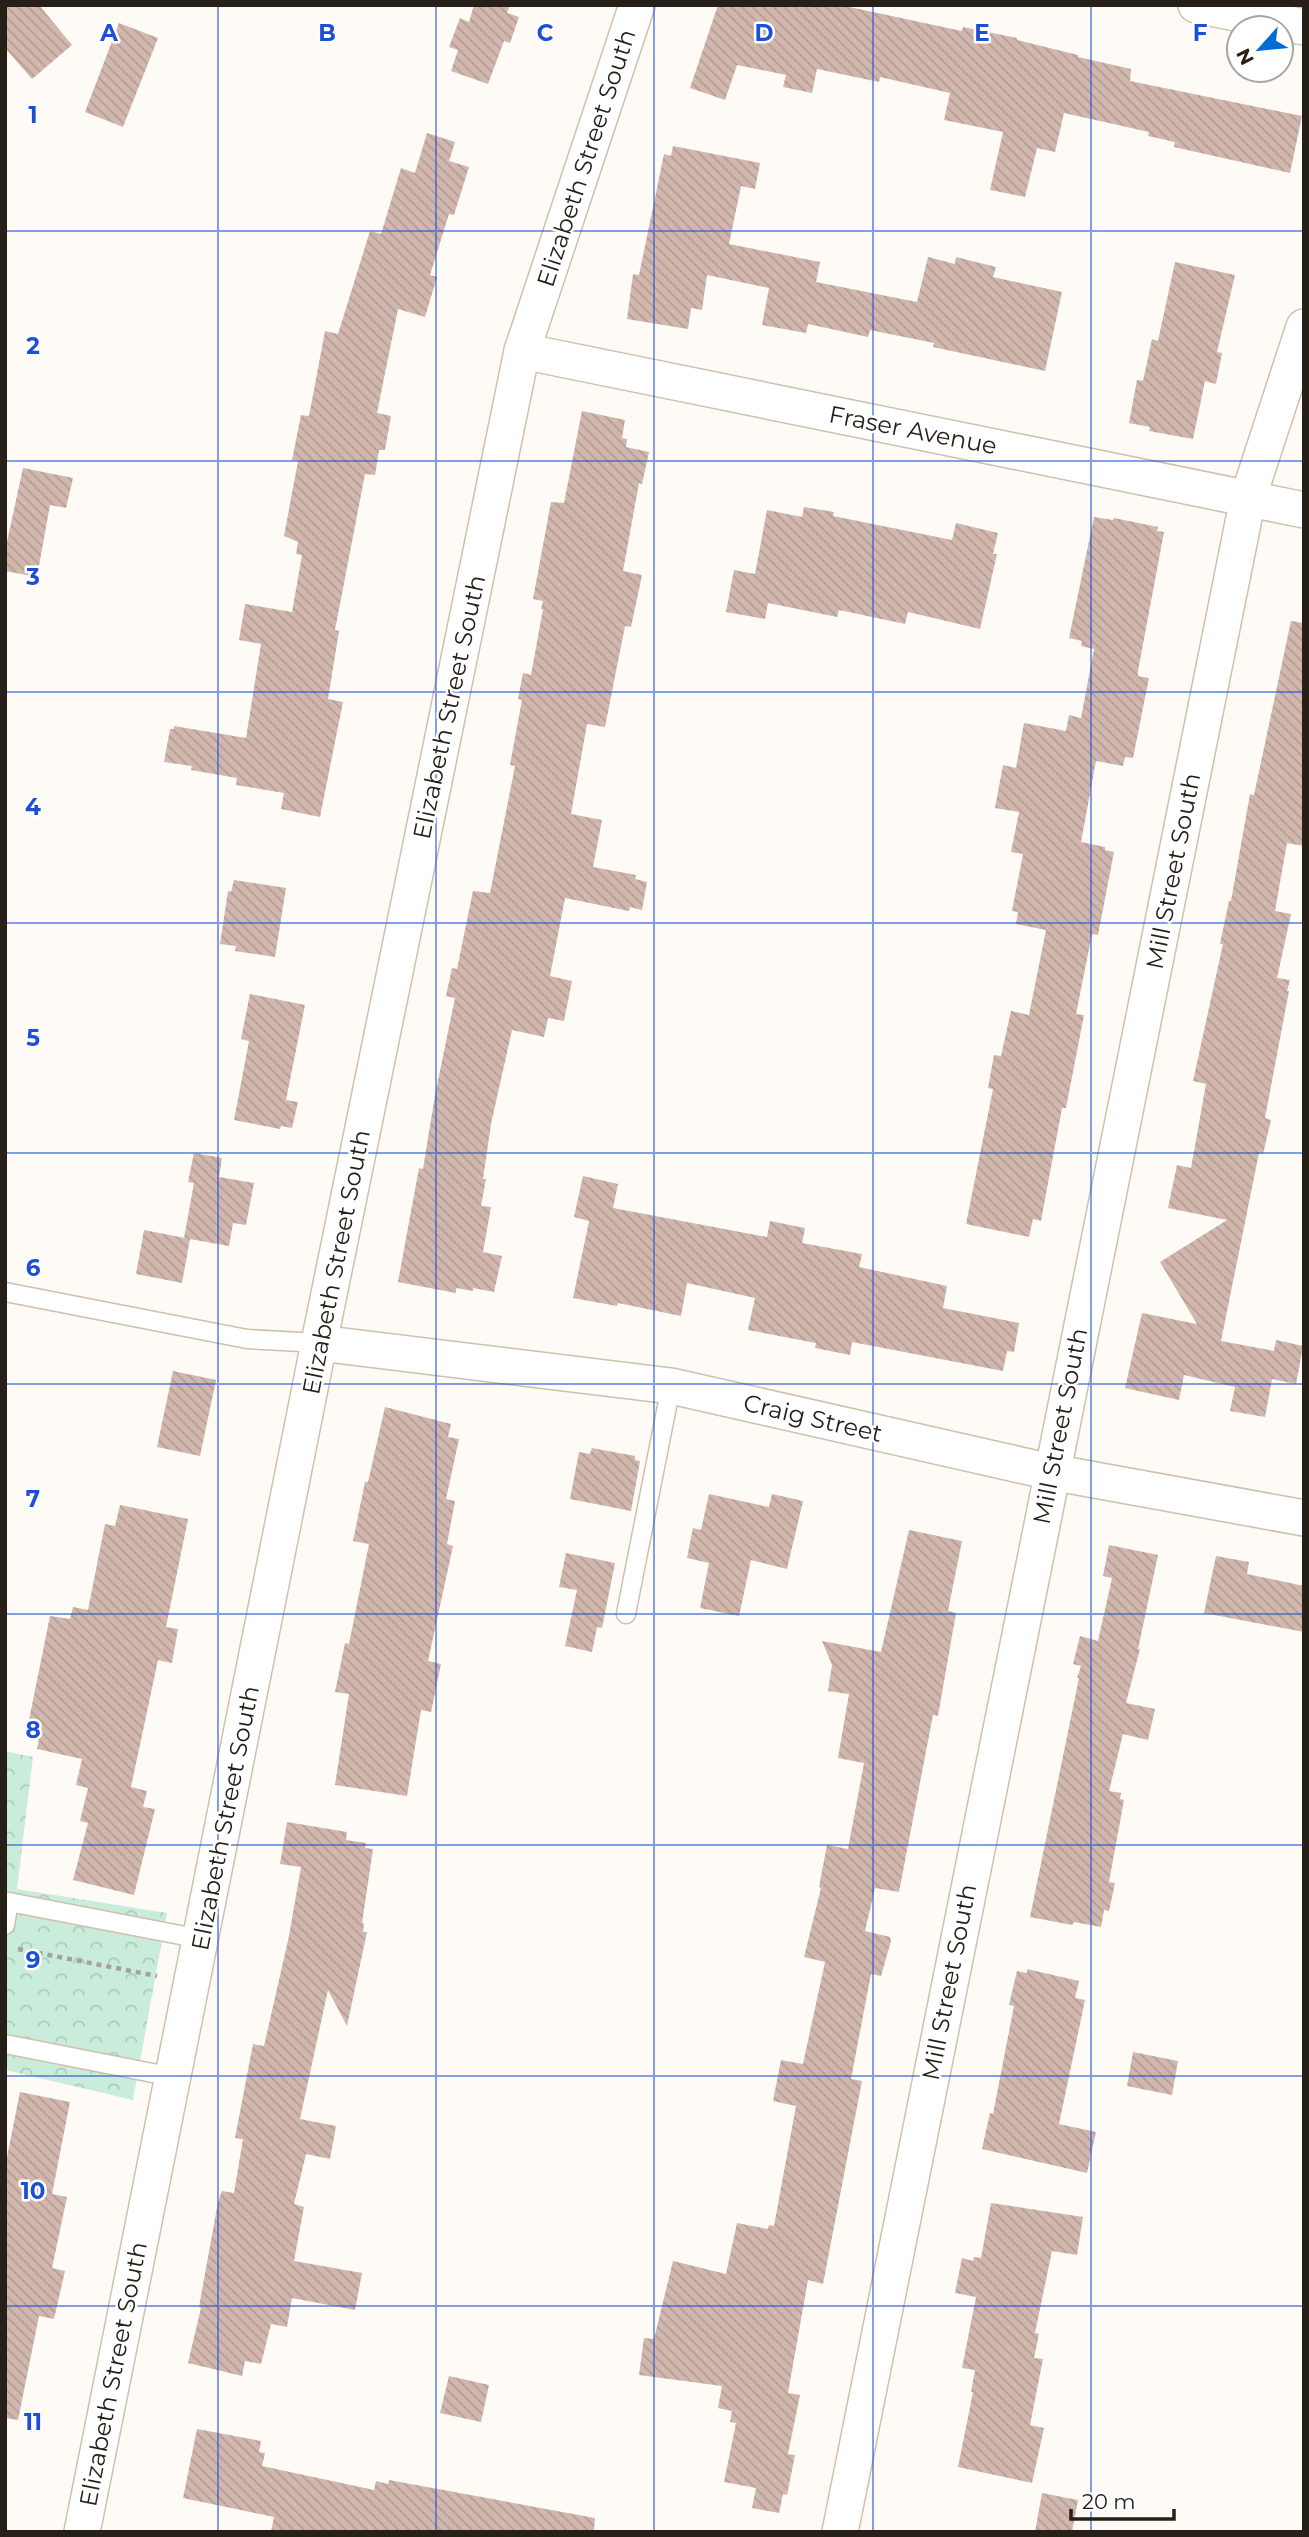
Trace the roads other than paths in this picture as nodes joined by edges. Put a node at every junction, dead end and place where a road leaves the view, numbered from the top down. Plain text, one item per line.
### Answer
1 (637, 5) edge
2 (1196, 5) edge
3 (1304, 27) edge
4 (1304, 327) edge
5 (522, 351) junction
6 (1248, 498) junction
7 (1304, 510) edge
8 (5, 1292) edge
9 (319, 1343) junction
10 (671, 1386) junction
11 (1051, 1472) junction
12 (1304, 1518) edge
13 (626, 1614) dead end
14 (5, 1925) edge
15 (201, 1939) junction
16 (5, 2044) edge
17 (173, 2077) junction
18 (82, 2532) edge
19 (840, 2532) edge

1 - 5 street, Elizabeth Street South
2 - 3 street
4 - 6 street, Mill Street South
5 - 6 street, Fraser Avenue
5 - 9 street, Elizabeth Street South
6 - 7 street, Fraser Avenue
6 - 11 street, Mill Street South
8 - 9 lane
9 - 10 street, Craig Street
9 - 15 street, Elizabeth Street South
10 - 11 street, Craig Street
10 - 13 lane
11 - 12 street, Craig Street
11 - 19 street, Mill Street South
14 - 15 lane
15 - 17 street, Elizabeth Street South
16 - 17 lane
17 - 18 street, Elizabeth Street South

